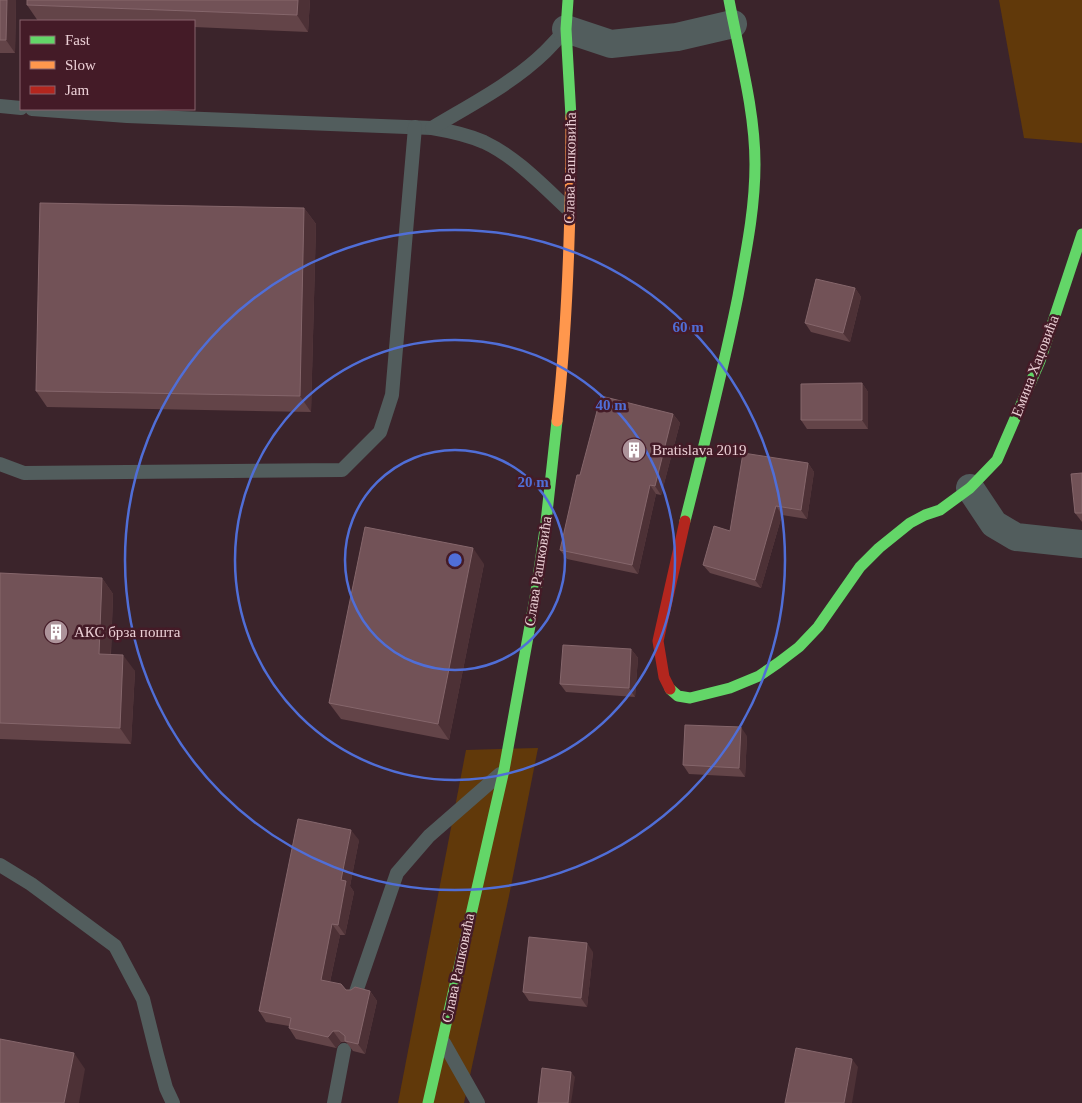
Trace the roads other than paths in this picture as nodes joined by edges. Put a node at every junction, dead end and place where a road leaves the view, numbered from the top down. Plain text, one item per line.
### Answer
1 (568, 0) edge
2 (731, 12) edge
3 (566, 29) junction
4 (0, 106) edge
5 (20, 108) edge
6 (46, 110) edge
7 (415, 127) junction
8 (432, 128) junction
9 (569, 210) junction
10 (1082, 234) edge
11 (0, 464) edge
12 (970, 488) junction
13 (1082, 544) edge
14 (504, 770) junction
15 (0, 866) edge
16 (356, 992) edge
17 (442, 1040) junction
18 (344, 1050) edge
19 (173, 1103) edge
20 (334, 1103) edge
21 (428, 1103) edge
22 (478, 1103) edge

1 - 3 street, Слава Рашковића
2 - 3 street
2 - 12 street, Емина Хаџовића
3 - 8 lane
3 - 9 street, Слава Рашковића
4 - 5 lane
6 - 7 lane
7 - 8 lane
7 - 11 lane
8 - 9 lane
9 - 14 street, Слава Рашковића
10 - 12 street, Емина Хаџовића
12 - 13 street
14 - 16 lane
14 - 17 street, Слава Рашковића
15 - 19 lane
17 - 21 street, Слава Рашковића
17 - 22 lane
18 - 20 lane

